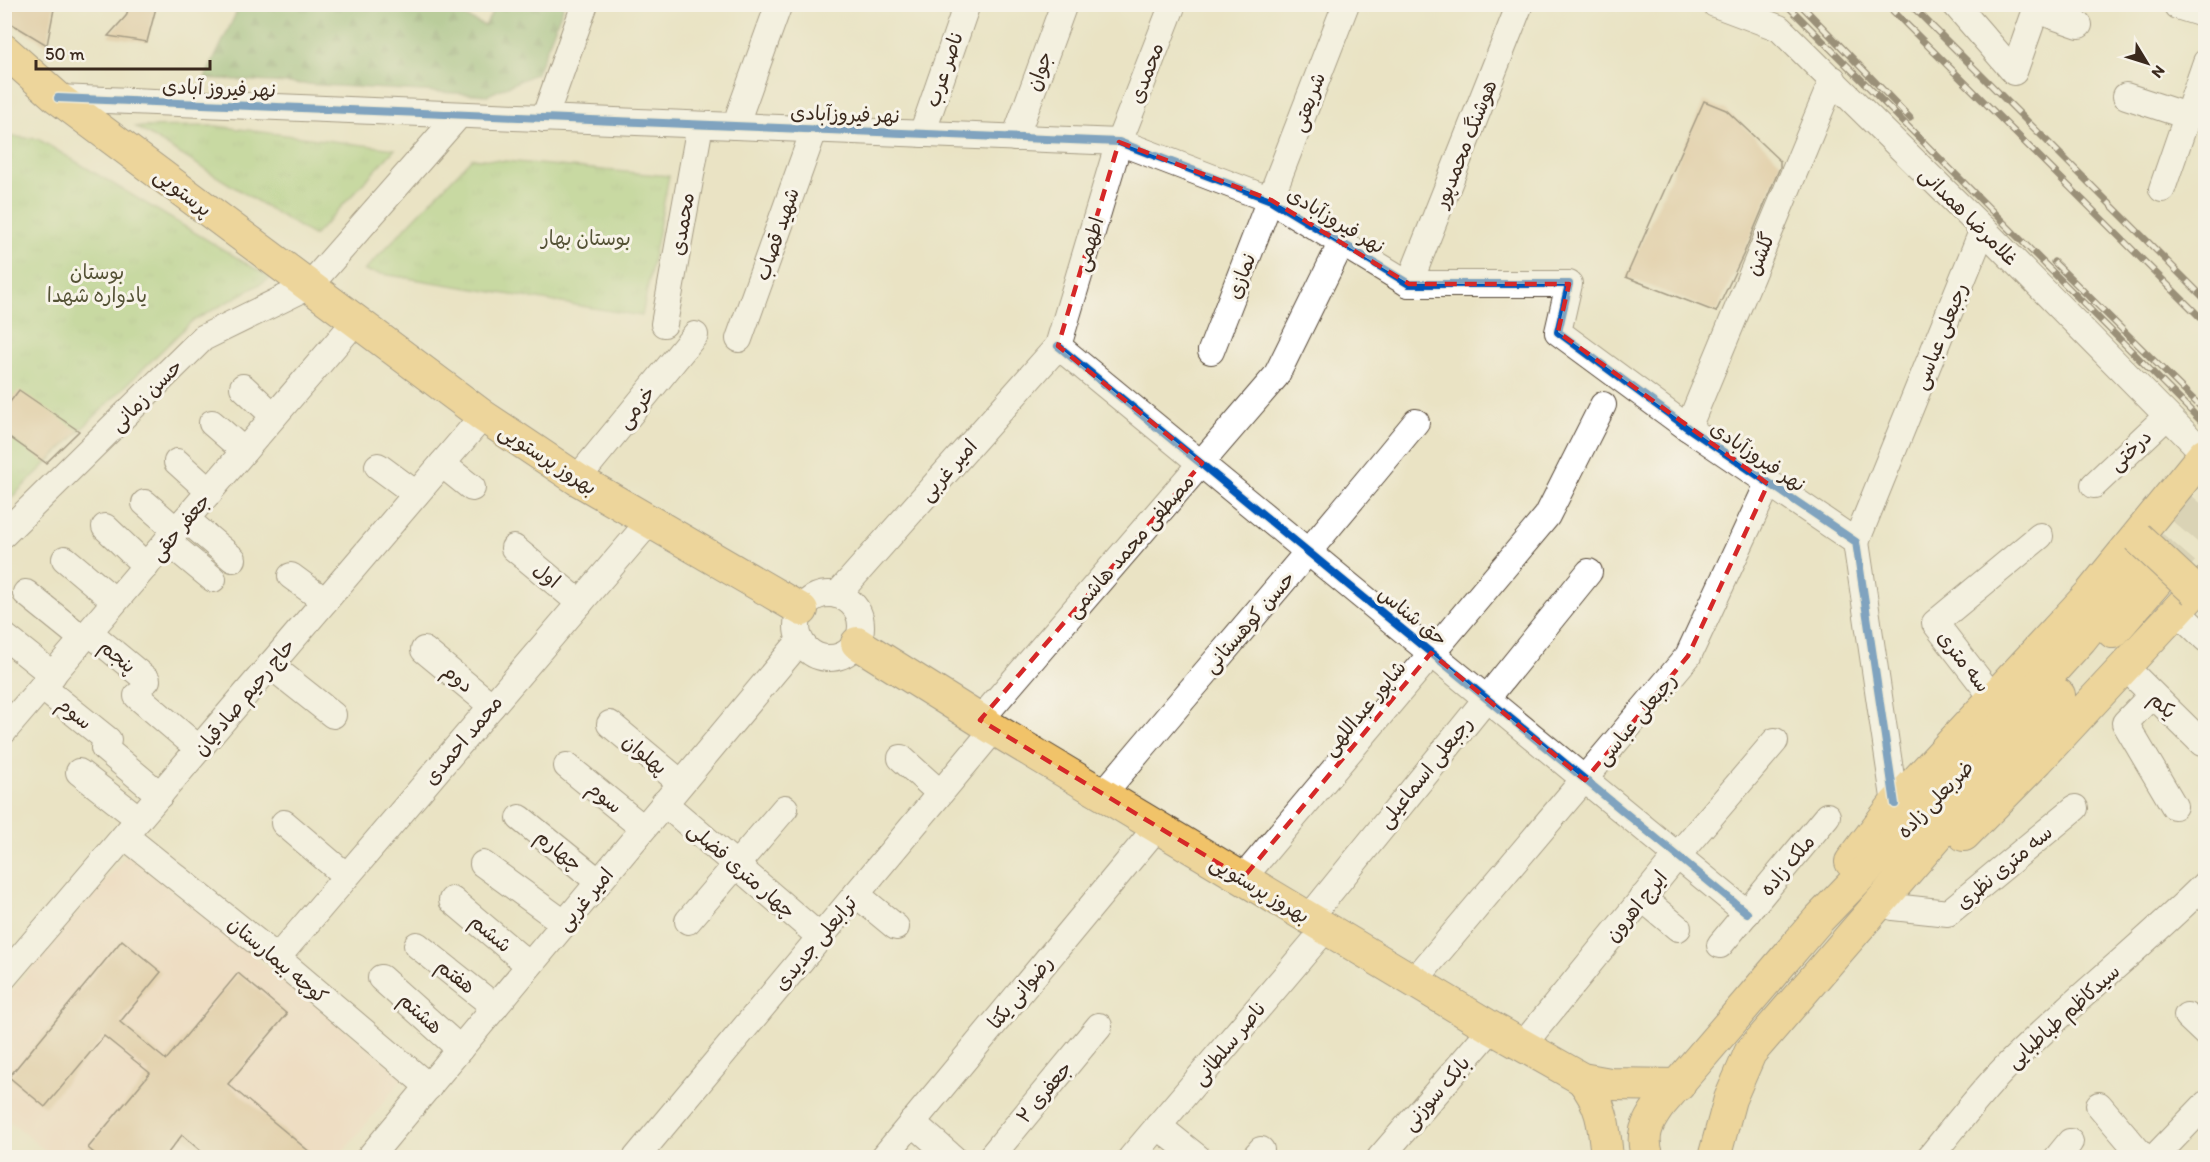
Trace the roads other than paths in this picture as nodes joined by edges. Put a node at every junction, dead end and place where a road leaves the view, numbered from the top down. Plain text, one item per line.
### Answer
1 (585, 4) edge
2 (779, 4) edge
3 (967, 4) edge
4 (1064, 4) edge
5 (1173, 4) edge
6 (1346, 4) edge
7 (1520, 4) edge
8 (1715, 4) edge
9 (1955, 4) edge
10 (2177, 6) dead end
11 (2037, 7) edge
12 (2205, 15) edge
13 (2079, 25) dead end
14 (4, 50) edge
15 (2205, 62) edge
16 (1833, 80) junction
17 (2126, 96) dead end
18 (58, 98) junction
19 (378, 112) joint
20 (459, 115) junction
21 (2187, 116) junction
22 (544, 118) junction
23 (700, 125) junction
24 (735, 126) junction
25 (814, 130) junction
26 (922, 134) junction
27 (1016, 138) junction
28 (1119, 142) junction
29 (2162, 189) dead end
30 (1270, 200) junction
31 (1983, 230) junction
32 (1342, 242) junction
33 (1409, 284) junction
34 (309, 286) junction
35 (355, 322) junction
36 (664, 324) dead end
37 (695, 334) dead end
38 (739, 339) dead end
39 (1059, 346) junction
40 (1211, 351) dead end
41 (243, 387) dead end
42 (1603, 405) dead end
43 (274, 416) junction
44 (483, 416) junction
45 (2167, 416) junction
46 (1416, 422) dead end
47 (212, 423) dead end
48 (1688, 428) junction
49 (244, 451) junction
50 (2205, 454) edge
51 (177, 462) dead end
52 (442, 464) junction
53 (1202, 464) junction
54 (378, 466) dead end
55 (577, 478) junction
56 (1768, 484) junction
57 (2094, 485) dead end
58 (472, 488) dead end
59 (210, 492) junction
60 (416, 494) junction
61 (146, 503) dead end
62 (649, 522) junction
63 (105, 526) dead end
64 (177, 530) junction
65 (4, 534) edge
66 (2040, 536) dead end
67 (1856, 542) junction
68 (514, 548) dead end
69 (1309, 552) junction
70 (2148, 558) junction
71 (65, 559) dead end
72 (233, 559) dead end
73 (146, 566) junction
74 (1589, 572) dead end
75 (291, 576) dead end
76 (213, 579) dead end
77 (26, 593) dead end
78 (837, 595) junction
79 (2193, 595) edge
80 (116, 601) junction
81 (325, 601) junction
82 (580, 603) junction
83 (802, 610) junction
84 (4, 636) edge
85 (86, 636) junction
86 (2205, 639) edge
87 (800, 641) junction
88 (857, 643) junction
89 (424, 650) dead end
90 (1431, 653) junction
91 (270, 665) junction
92 (2124, 666) junction
93 (47, 681) junction
94 (2152, 695) junction
95 (1485, 698) junction
96 (1993, 698) junction
97 (492, 706) junction
98 (10, 715) edge
99 (333, 715) dead end
100 (610, 724) dead end
101 (987, 724) junction
102 (1775, 741) dead end
103 (2202, 742) dead end
104 (199, 749) junction
105 (901, 758) dead end
106 (567, 766) dead end
107 (79, 772) dead end
108 (1585, 780) junction
109 (681, 783) junction
110 (940, 793) junction
111 (1103, 794) junction
112 (160, 795) junction
113 (664, 803) junction
114 (1894, 804) junction
115 (2175, 806) dead end
116 (785, 808) dead end
117 (2075, 808) dead end
118 (1827, 816) dead end
119 (520, 818) dead end
120 (284, 823) dead end
121 (1157, 827) junction
122 (132, 828) junction
123 (643, 828) junction
124 (1677, 856) junction
125 (483, 864) dead end
126 (736, 865) junction
127 (346, 876) junction
128 (1243, 878) junction
129 (599, 882) junction
130 (2205, 883) edge
131 (856, 894) junction
132 (1642, 898) junction
133 (452, 900) dead end
134 (1893, 906) junction
135 (1746, 913) junction
136 (1818, 920) junction
137 (688, 921) dead end
138 (564, 923) junction
139 (1317, 923) junction
140 (896, 927) dead end
141 (1678, 927) dead end
142 (820, 937) junction
143 (417, 945) dead end
144 (1720, 945) dead end
145 (277, 958) junction
146 (1827, 963) junction
147 (529, 965) junction
148 (5, 974) edge
149 (381, 978) dead end
150 (1414, 981) junction
151 (495, 1007) junction
152 (2187, 1016) dead end
153 (1099, 1026) dead end
154 (1492, 1028) junction
155 (2205, 1034) edge
156 (1522, 1046) junction
157 (460, 1049) junction
158 (1582, 1079) junction
159 (1679, 1085) junction
160 (429, 1087) junction
161 (2099, 1105) dead end
162 (2201, 1118) edge
163 (912, 1122) junction
164 (1158, 1126) junction
165 (369, 1158) edge
166 (636, 1158) edge
167 (883, 1158) edge
168 (953, 1158) edge
169 (990, 1158) edge
170 (1131, 1158) edge
171 (1198, 1158) edge
172 (1380, 1158) edge
173 (1607, 1158) edge
174 (1648, 1158) edge
175 (1714, 1158) edge
176 (1929, 1158) edge
177 (2144, 1158) edge
178 (2154, 1158) edge

1 - 22 street
2 - 24 street
3 - 26 street, ناصر عرب
4 - 27 street, جوان
5 - 28 street, محمدی
6 - 30 street, شریعتی
7 - 33 street, هوشنگ محمدپور
8 - 16 street, غلامرضا همدانی
9 - 11 street
10 - 12 street
11 - 13 street
14 - 18 main road
15 - 21 street
16 - 31 street, غلامرضا همدانی
16 - 48 street, گلشن
17 - 21 street
18 - 19 street, نهر فیروز آبادی
18 - 34 main road, پرستویی
19 - 20 street, نهر فیروزآبادی
20 - 22 street, نهر فیروزآبادی
20 - 34 street
21 - 29 street
22 - 23 street, نهر فیروزآبادی
23 - 24 street, نهر فیروزآبادی
23 - 36 street, محمدی
24 - 25 street, نهر فیروزآبادی
25 - 26 street, نهر فیروزآبادی
25 - 38 street, شهید قصاب
26 - 27 street, نهر فیروزآبادی
27 - 28 street, نهر فیروزآبادی
28 - 30 street, نهر فیروزآبادی
28 - 39 street, اطهمی
30 - 32 street, نهر فیروزآبادی
30 - 40 street, نمازی
31 - 45 street, غلامرضا همدانی
31 - 67 street, رجبعلی عباسی
32 - 33 street, نهر فیروزآبادی
32 - 53 street, مصطفی محمد هاشمی
33 - 48 street, نهر فیروزآبادی
34 - 35 main road, بهروز پرستویی
34 - 65 street, حسن زمانی
35 - 43 street, جعفر حقی
35 - 44 main road, بهروز پرستویی
37 - 55 street, خرمی
39 - 53 street, حق شناس
39 - 78 street, امیر غربی
41 - 43 street
42 - 90 street, شاپور عبداللهی
43 - 49 street, جعفر حقی
44 - 52 street, حاج رحیم صادقیان
44 - 55 main road, بهروز پرستویی
45 - 50 street, غلامرضا همدانی
45 - 57 street, درختی
46 - 69 street, حسن کوهستانی
47 - 49 street
48 - 56 street, نهر فیروزآبادی
49 - 59 street, جعفر حقی
50 - 70 main road
51 - 59 street
52 - 58 street
52 - 60 street, حاج رحیم صادقیان
53 - 69 street, حق شناس
53 - 101 street, مصطفی محمد هاشمی
54 - 60 street
55 - 62 main road, بهروز پرستویی
56 - 67 street, نهر فیروزآبادی
56 - 108 street, رجبعلی عباسی
59 - 64 street, جعفر حقی
60 - 81 street, حاج رحیم صادقیان
61 - 64 street
62 - 82 street, محمد احمدی
62 - 83 main road, بهروز پرستویی
63 - 73 street
64 - 72 street
64 - 73 street, جعفر حقی
64 - 76 street
66 - 96 street, سه متری
67 - 114 street
68 - 82 street, اول
69 - 90 street, حق شناس
69 - 111 street, حسن کوهستانی
70 - 79 main road, bridge
70 - 96 main road
70 - 136 main road, ضربعلی زاده
70 - 146 main road, ضربعلی زاده
71 - 80 street
73 - 80 street, جعفر حقی
74 - 95 street, رجبعلی اسماعیلی
75 - 81 street
77 - 85 street, پنجم
78 - 83 street
78 - 88 street
79 - 86 street
79 - 92 main road
80 - 85 street, جعفر حقی
81 - 91 street, حاج رحیم صادقیان
82 - 97 street, محمد احمدی
83 - 87 street
84 - 93 street, سوم
85 - 93 street, جعفر حقی
85 - 104 street, پنجم
87 - 88 street
87 - 109 street, امیر غربی
88 - 101 main road, بهروز پرستویی
89 - 97 street, دوم
90 - 95 street, حق شناس
90 - 128 street, شاپور عبداللهی
91 - 99 street
91 - 104 street, حاج رحیم صادقیان
92 - 94 street, یکم
92 - 134 main road
93 - 98 street, جعفر حقی
93 - 112 street, سوم
94 - 103 street, یکم
94 - 115 street
95 - 108 street, حق شناس
95 - 139 street, رجبعلی اسماعیلی
96 - 114 main road
97 - 127 street, محمد احمدی
100 - 109 street, پهلوان
101 - 110 street, ترابعلی جدیدی
101 - 111 main road, بهروز پرستویی
102 - 124 street, ایرج اهرون
104 - 112 street, حاج رحیم صادقیان
105 - 110 street
106 - 123 street, سوم
107 - 122 street
108 - 124 street, حق شناس
108 - 150 street, رجبعلی عباسی
109 - 113 street, امیر غربی
110 - 131 street, ترابعلی جدیدی
111 - 121 main road, بهروز پرستویی
112 - 122 street, حاج رحیم صادقیان
113 - 123 street, امیر غربی
113 - 126 street, چهار متری فضلی
114 - 136 main road
116 - 126 street
117 - 134 street, سه متری نظری
118 - 135 street, ملک زاده
119 - 129 street, چهارم
120 - 127 street
121 - 128 main road, بهروز پرستویی
121 - 163 street, رضوانی یکتا
122 - 145 street, کوچه بیمارستان
122 - 148 street, حاج رحیم صادقیان
123 - 129 street, امیر غربی
124 - 132 street, ایرج اهرون
124 - 135 street, حق شناس
125 - 138 street
126 - 137 street
126 - 142 street, چهار متری فضلی
127 - 145 street, محمد احمدی
128 - 139 main road, بهروز پرستویی
129 - 138 street, امیر غربی
130 - 176 street, سیدکاظم طباطبایی
131 - 140 street
131 - 142 street, ترابعلی جدیدی
132 - 141 street
132 - 156 street, ایرج اهرون
133 - 147 street, ششم
134 - 146 main road
135 - 144 street, ملک زاده
136 - 159 main road, ضربعلی زاده
138 - 147 street, امیر غربی
139 - 150 main road, بهروز پرستویی
139 - 164 street, ناصر سلطانی
142 - 166 street, ترابعلی جدیدی
143 - 151 street, هفتم
145 - 160 street, کوچه بیمارستان
146 - 175 main road, ضربعلی زاده
147 - 151 street, امیر غربی
149 - 157 street, هشتم
150 - 154 main road, بهروز پرستویی
151 - 157 street, امیر غربی
152 - 155 street
153 - 169 street, جعفری ۲
154 - 156 main road, بهروز پرستویی
154 - 172 street, بابک سوزنی
156 - 158 main road, بهروز پرستویی
157 - 160 street, امیر غربی
158 - 159 main road, بهروز پرستویی
158 - 173 main road
159 - 174 main road, ضربعلی زاده
160 - 165 street, امیر غربی
161 - 177 street
162 - 178 street
163 - 167 street, رضوانی یکتا
163 - 168 street
164 - 170 street, ناصر سلطانی
164 - 171 street

